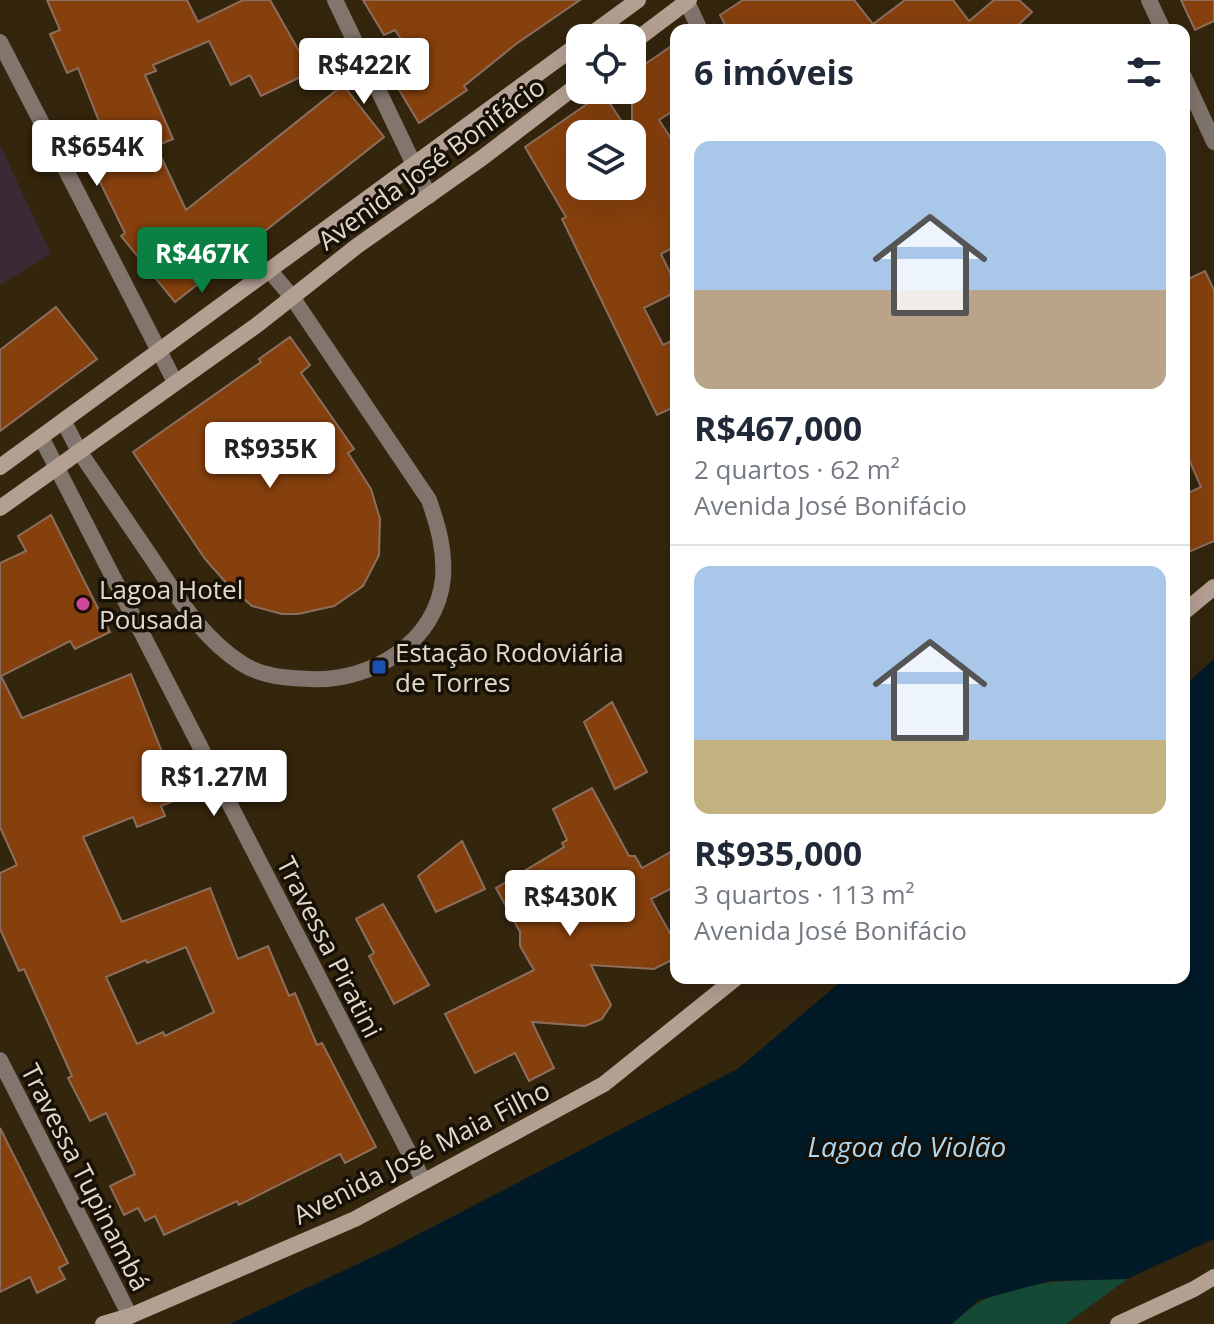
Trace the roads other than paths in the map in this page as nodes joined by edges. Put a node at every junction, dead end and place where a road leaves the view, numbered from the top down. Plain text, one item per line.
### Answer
1 (335, 0) edge
2 (638, 0) edge
3 (1149, 0) edge
4 (687, 1) edge
5 (605, 24) edge
6 (697, 24) edge
7 (1160, 24) edge
8 (646, 32) edge
9 (0, 42) edge
10 (566, 53) edge
11 (1190, 90) edge
12 (566, 93) edge
13 (1214, 142) edge
14 (415, 164) junction
15 (429, 196) junction
16 (270, 271) junction
17 (292, 297) junction
18 (158, 352) junction
19 (175, 382) junction
20 (64, 422) junction
21 (41, 437) junction
22 (79, 451) junction
23 (56, 466) junction
24 (0, 467) edge
25 (0, 508) edge
26 (1214, 587) edge
27 (1190, 607) edge
28 (729, 984) edge
29 (0, 1060) edge
30 (423, 1180) junction
31 (1214, 1277) edge
32 (130, 1316) junction
33 (103, 1324) edge
34 (1118, 1324) edge

1 - 14 street
2 - 5 street
3 - 7 street
4 - 6 street
4 - 8 street
9 - 18 street
10 - 14 street, Avenida José Bonifácio
11 - 13 street
12 - 15 street, Avenida José Bonifácio
14 - 15 street
14 - 16 street, Avenida José Bonifácio
15 - 17 street, Avenida José Bonifácio
16 - 17 street
16 - 18 street, Avenida José Bonifácio
17 - 19 street, Avenida José Bonifácio
17 - 22 street
18 - 19 street
18 - 20 street, Avenida José Bonifácio
19 - 22 street, Avenida José Bonifácio
20 - 21 street, Avenida José Bonifácio
20 - 22 street
21 - 23 street, Travessa Piratini
21 - 24 street, Avenida José Bonifácio
22 - 23 street, Avenida José Bonifácio
23 - 25 street, Avenida José Bonifácio
23 - 30 street, Travessa Piratini
26 - 27 street
28 - 30 street, Avenida José Maia Filho
29 - 32 street, Travessa Tupinambá
30 - 32 street, Avenida José Maia Filho
31 - 34 street
32 - 33 street, Avenida José Maia Filho

